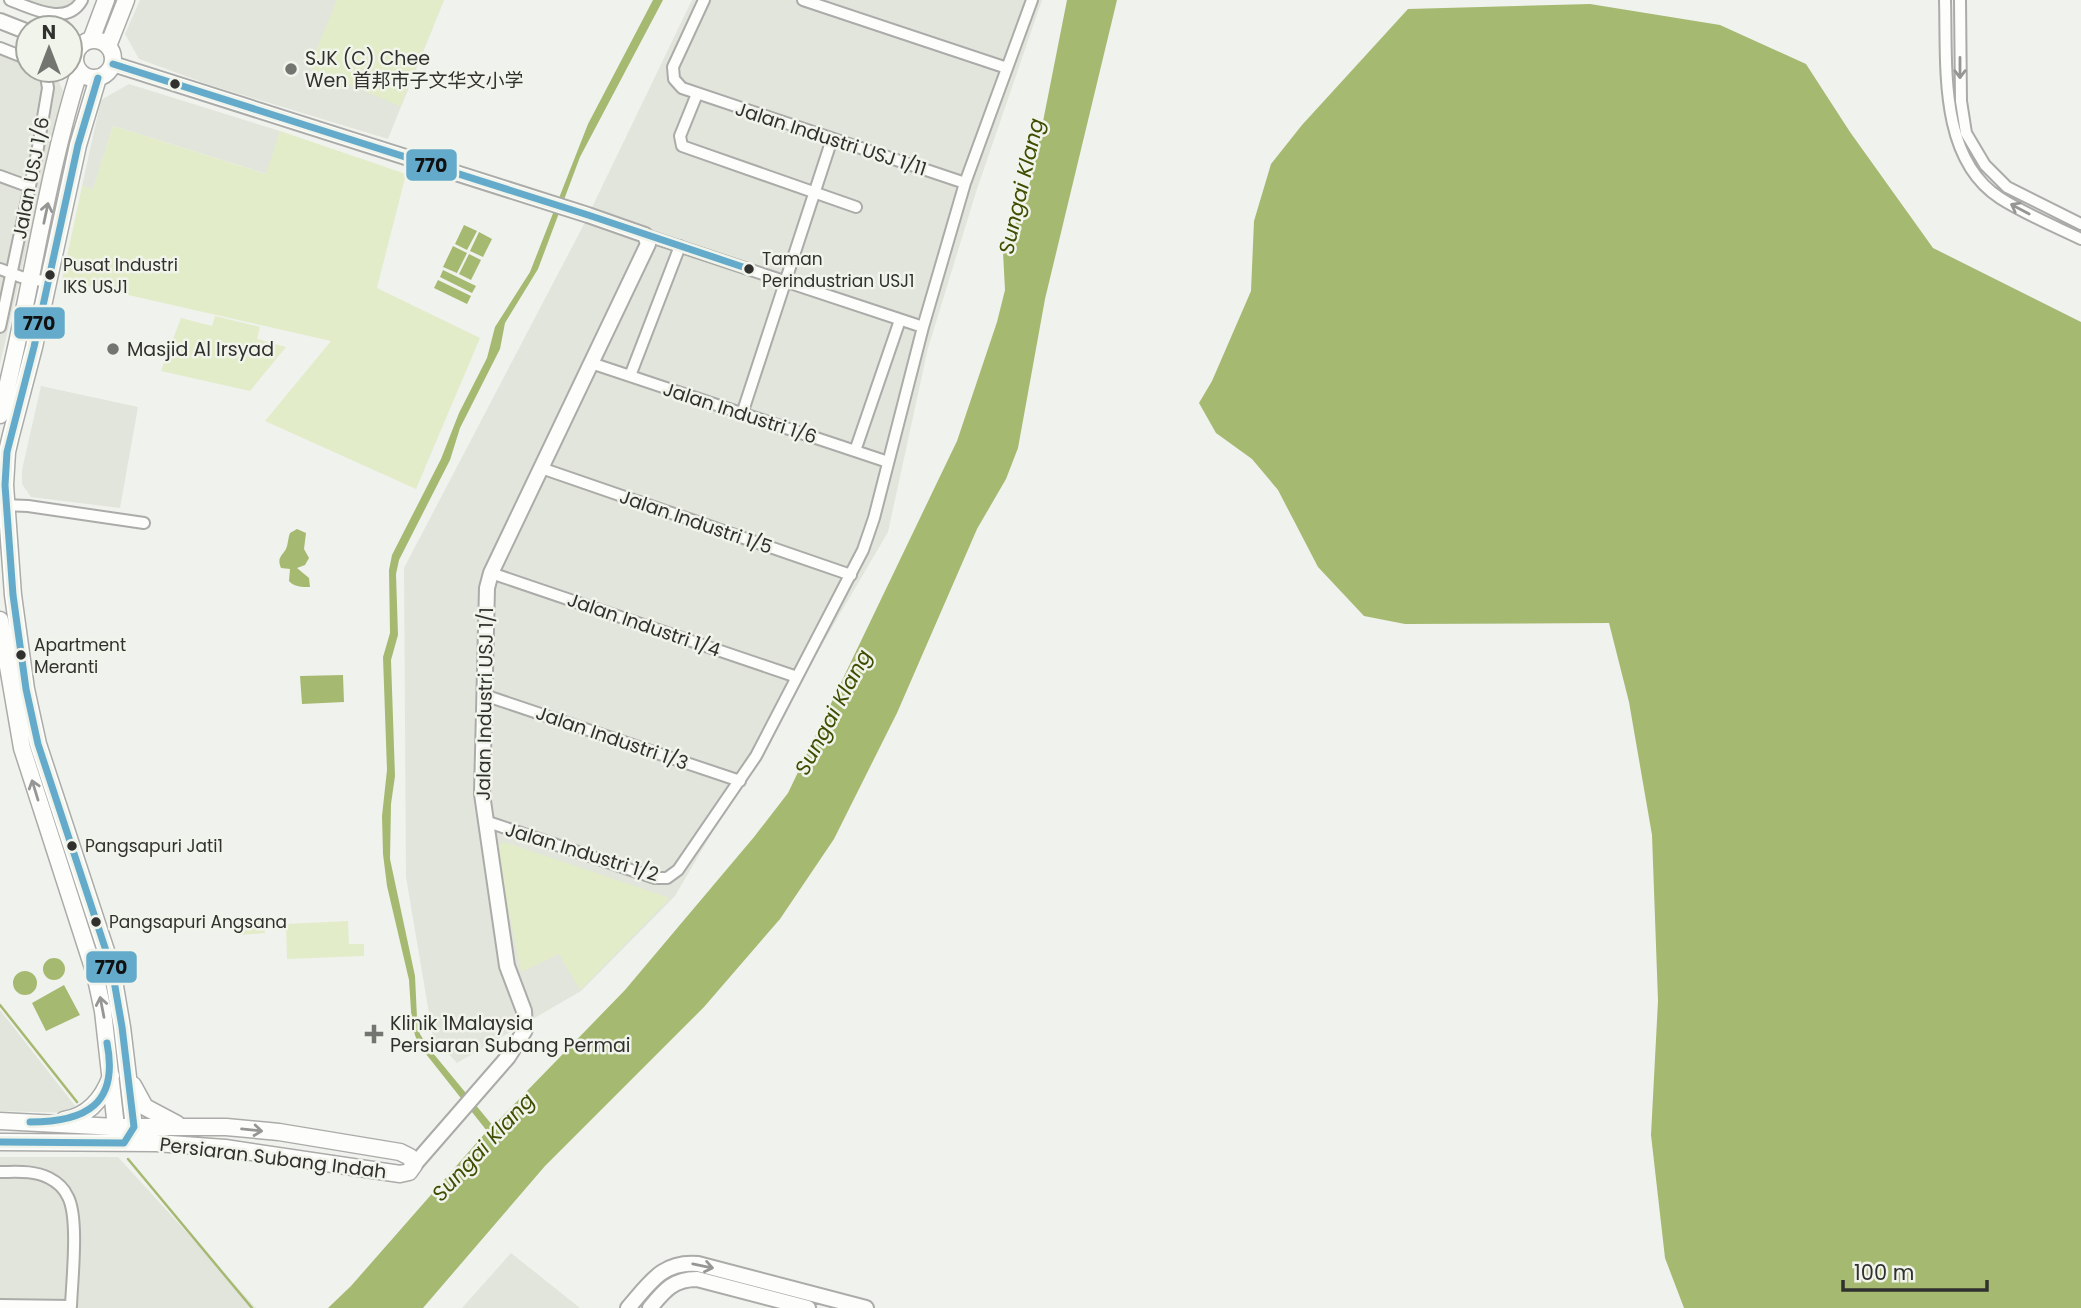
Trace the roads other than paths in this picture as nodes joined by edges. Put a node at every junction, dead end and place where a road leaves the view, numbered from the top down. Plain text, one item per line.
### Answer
1 (10, 0) edge
2 (82, 0) edge
3 (106, 0) edge
4 (126, 0) edge
5 (704, 0) edge
6 (803, 0) edge
7 (1032, 0) edge
8 (1945, 0) edge
9 (1960, 0) edge
10 (91, 40) junction
11 (84, 42) edge
12 (108, 46) junction
13 (113, 64) junction
14 (1007, 68) junction
15 (84, 75) edge
16 (97, 78) junction
17 (47, 84) edge
18 (76, 84) edge
19 (697, 94) junction
20 (832, 139) junction
21 (0, 176) edge
22 (965, 183) junction
23 (30, 187) junction
24 (816, 193) junction
25 (856, 207) dead end
26 (2081, 224) edge
27 (645, 235) junction
28 (2081, 239) edge
29 (680, 246) junction
30 (0, 269) edge
31 (13, 274) junction
32 (40, 281) junction
33 (785, 281) junction
34 (900, 320) junction
35 (0, 327) edge
36 (923, 327) junction
37 (591, 363) junction
38 (630, 376) junction
39 (742, 414) junction
40 (0, 415) edge
41 (855, 451) junction
42 (888, 462) junction
43 (541, 468) junction
44 (3, 505) edge
45 (144, 523) dead end
46 (491, 573) junction
47 (851, 575) junction
48 (0, 620) edge
49 (797, 677) junction
50 (7, 690) edge
51 (484, 695) junction
52 (740, 781) junction
53 (485, 821) junction
54 (111, 1074) junction
55 (129, 1077) junction
56 (0, 1121) edge
57 (51, 1122) junction
58 (116, 1127) junction
59 (134, 1127) junction
60 (184, 1127) junction
61 (0, 1142) edge
62 (124, 1143) junction
63 (414, 1165) junction
64 (0, 1172) edge
65 (678, 1264) junction
66 (681, 1280) junction
67 (0, 1306) edge
68 (628, 1308) edge
69 (650, 1308) edge
70 (808, 1308) edge
71 (866, 1308) edge

1 - 2 street
3 - 10 main road
4 - 12 main road
5 - 19 street
6 - 14 street
7 - 14 street
28 -> 8 street
9 -> 26 street
10 - 11 main road
10 - 12 main road
12 - 13 main road
13 - 16 main road
13 - 27 street
14 - 22 street
15 - 16 main road
16 - 32 main road
17 - 23 street, Jalan USJ 1/6
32 -> 18 main road
19 - 20 street, Jalan Industri USJ 1/11
19 - 24 street
20 - 22 street, Jalan Industri USJ 1/11
20 - 24 street
21 - 23 street
22 - 36 street
23 - 31 street, Jalan USJ 1/6
24 - 25 street
24 - 33 street
27 - 29 street
27 - 37 street, Jalan Industri USJ 1/1
29 - 33 street
29 - 38 street
30 - 31 street
31 - 32 street
31 - 35 street, Jalan USJ 1/6
32 - 40 main road
32 - 44 main road
33 - 34 street
33 - 39 street
34 - 36 street
34 - 41 street
36 - 42 street
37 - 38 street, Jalan Industri 1/6
37 - 43 street, Jalan Industri USJ 1/1
38 - 39 street, Jalan Industri 1/6
39 - 41 street, Jalan Industri 1/6
41 - 42 street, Jalan Industri 1/6
42 - 47 street
43 - 46 street, Jalan Industri USJ 1/1
43 - 47 street, Jalan Industri 1/5
44 - 45 street
44 - 50 main road
46 - 49 street, Jalan Industri 1/4
46 - 51 street, Jalan Industri USJ 1/1
47 - 49 street
48 - 50 main road
49 - 52 street
54 -> 50 main road
50 - 55 main road
51 - 52 street, Jalan Industri 1/3
51 - 53 street, Jalan Industri USJ 1/1
52 - 53 street, Jalan Industri 1/2
53 - 63 street, Jalan Industri USJ 1/1
54 - 57 main road
54 - 58 main road
55 - 59 main road
55 - 60 main road
56 - 57 main road, Persiaran Subang Indah
57 - 58 main road, Persiaran Subang Indah
58 - 59 main road, Persiaran Subang Indah
58 - 62 main road
59 - 60 main road, Persiaran Subang Indah
59 - 62 main road
60 -> 63 main road, Persiaran Subang Indah
61 - 62 main road, Persiaran Subang Indah
62 - 63 main road, Persiaran Subang Indah
64 - 67 street
65 - 66 street
65 - 68 street
65 -> 71 street
66 - 69 street
66 - 70 street

